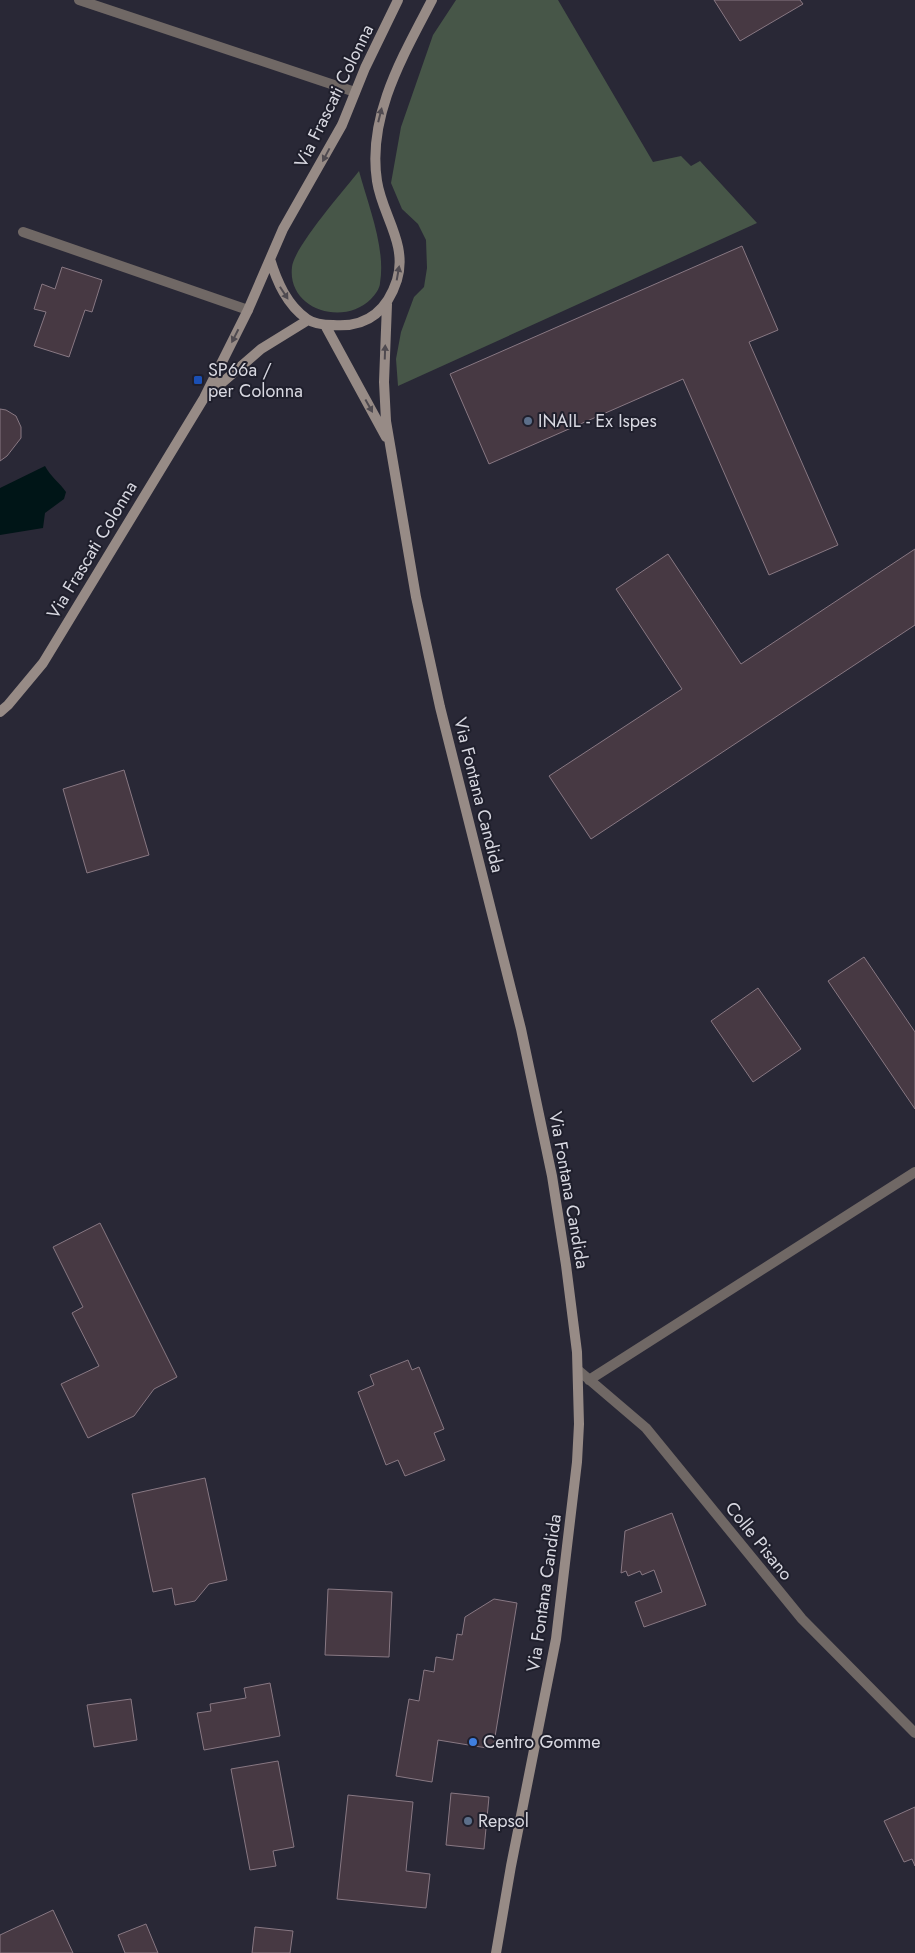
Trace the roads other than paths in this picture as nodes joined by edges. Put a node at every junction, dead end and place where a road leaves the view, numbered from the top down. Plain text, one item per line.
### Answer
1 (79, 0) edge
2 (398, 0) edge
3 (432, 0) edge
4 (355, 92) junction
5 (22, 232) dead end
6 (270, 259) junction
7 (387, 304) junction
8 (248, 310) junction
9 (308, 320) junction
10 (325, 324) junction
11 (204, 398) junction
12 (388, 443) junction
13 (0, 712) edge
14 (915, 1172) edge
15 (578, 1370) junction
16 (589, 1380) junction
17 (915, 1733) edge
18 (496, 1953) edge

1 - 4 street
2 - 4 main road, Via Frascati Colonna
7 -> 3 main road
4 -> 6 main road, Via Frascati Colonna
5 - 8 street
6 - 8 main road, Via Frascati Colonna
6 -> 9 main road
7 - 10 main road
12 -> 7 main road, Via Fontana Candida
8 -> 11 main road, Via Frascati Colonna
9 - 10 main road
9 - 11 main road, Via Frascati Colonna
10 -> 12 main road, Via Fontana Candida
11 - 13 main road, Via Frascati Colonna
12 - 15 main road, Via Fontana Candida
14 - 16 street
15 - 16 street, Colle Pisano
15 - 18 main road, Via Fontana Candida
16 - 17 street, Colle Pisano

